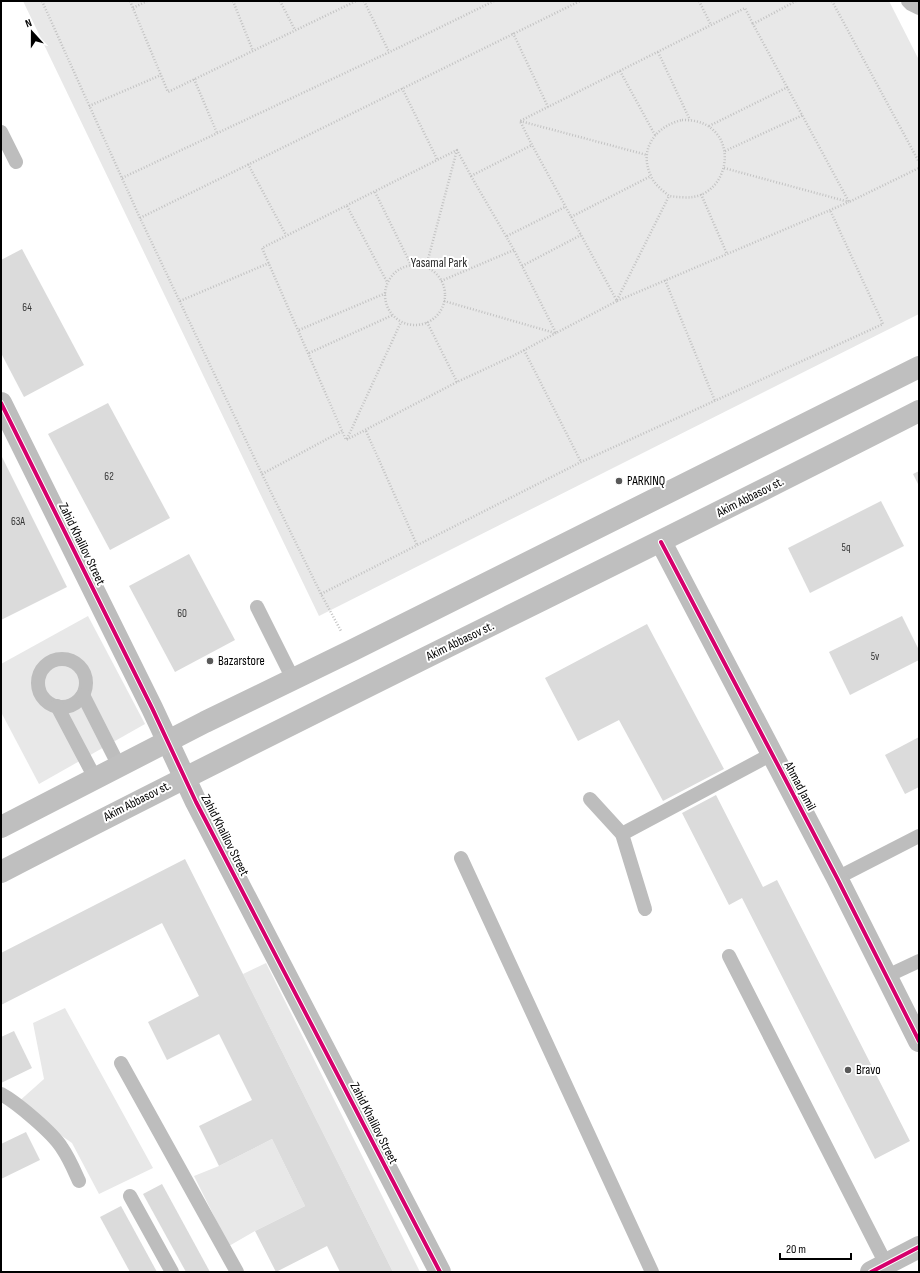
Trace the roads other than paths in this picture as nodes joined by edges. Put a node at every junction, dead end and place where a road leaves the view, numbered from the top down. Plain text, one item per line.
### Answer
1 (908, 1) edge
2 (919, 8) edge
3 (1, 132) edge
4 (16, 162) dead end
5 (917, 373) edge
6 (1, 403) edge
7 (919, 411) edge
8 (661, 542) junction
9 (257, 607) dead end
10 (293, 679) junction
11 (83, 694) junction
12 (57, 706) junction
13 (167, 741) junction
14 (772, 754) junction
15 (119, 766) junction
16 (184, 777) junction
17 (95, 778) junction
18 (590, 799) dead end
19 (1, 827) edge
20 (622, 834) junction
21 (919, 836) edge
22 (461, 858) dead end
23 (1, 872) edge
24 (837, 878) junction
25 (644, 909) dead end
26 (729, 956) dead end
27 (919, 961) edge
28 (887, 976) junction
29 (919, 1041) edge
30 (121, 1063) dead end
31 (1, 1094) edge
32 (79, 1181) dead end
33 (130, 1196) dead end
34 (919, 1247) edge
35 (878, 1268) edge
36 (172, 1272) edge
37 (237, 1272) edge
38 (440, 1272) edge
39 (652, 1272) edge

1 - 2 lane
3 - 4 lane
5 - 10 main road
6 - 13 street, Zahid Khalilov Street
7 - 8 main road, Akim Abbasov st.
8 - 14 street, Ahmad Jamil
8 - 16 main road, Akim Abbasov st.
9 - 10 lane
10 - 13 main road
11 - 12 lane
11 - 12 lane
11 - 15 lane
12 - 17 lane
13 - 15 main road
13 - 16 street, Zahid Khalilov Street
14 - 20 lane
14 - 24 street, Ahmad Jamil
15 - 17 main road
16 - 23 main road, Akim Abbasov st.
16 - 38 street, Zahid Khalilov Street
17 - 19 main road
18 - 20 lane
20 - 25 lane
21 - 24 lane
22 - 39 lane
24 - 28 street, Ahmad Jamil
26 - 35 lane
27 - 28 lane
28 - 29 street, Ahmad Jamil
30 - 37 lane
31 - 32 lane
33 - 36 lane
34 - 35 street

